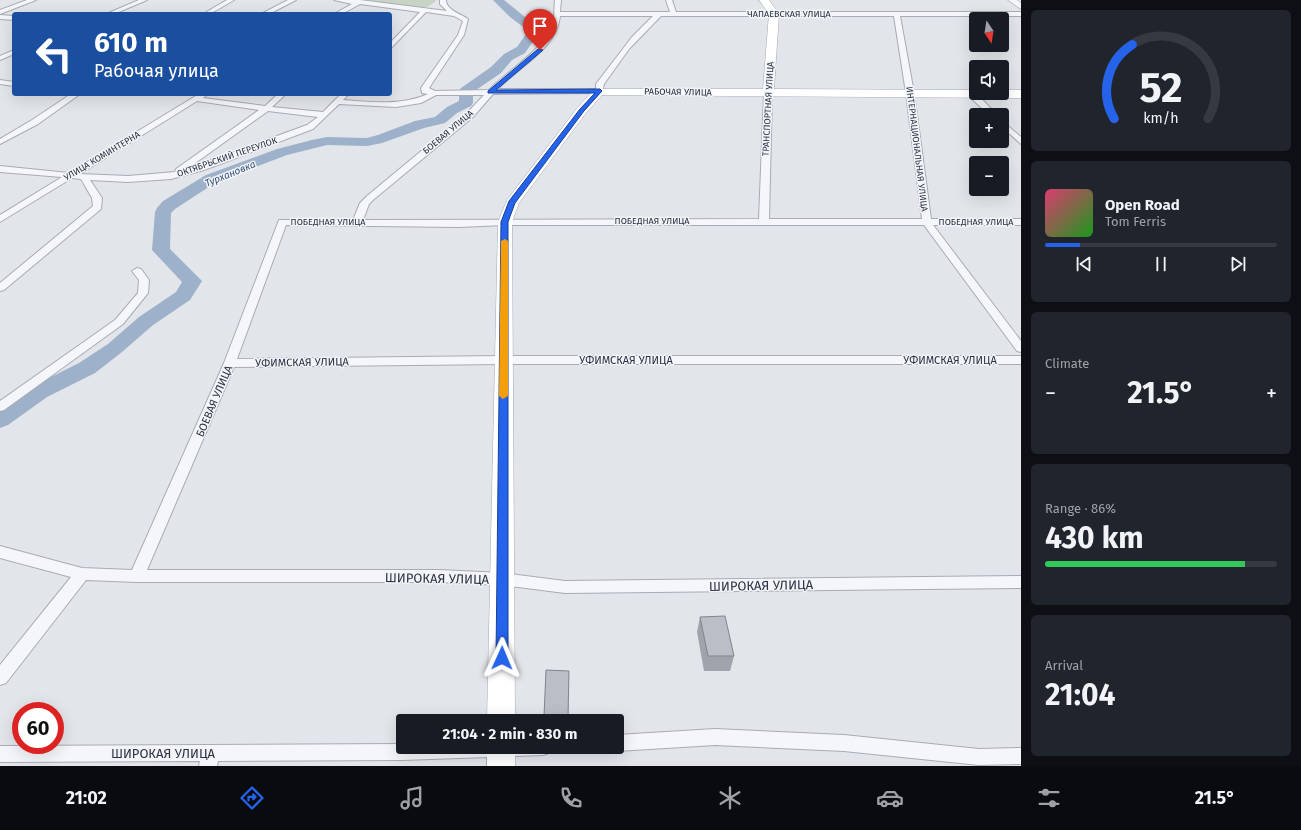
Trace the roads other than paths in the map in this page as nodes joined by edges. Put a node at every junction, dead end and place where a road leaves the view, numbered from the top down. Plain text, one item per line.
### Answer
1 (33, 0) edge
2 (144, 0) edge
3 (231, 0) edge
4 (293, 0) edge
5 (337, 0) edge
6 (443, 0) edge
7 (558, 0) edge
8 (669, 0) edge
9 (764, 0) edge
10 (1012, 0) edge
11 (361, 1) edge
12 (1021, 7) edge
13 (424, 11) junction
14 (0, 12) edge
15 (114, 12) edge
16 (210, 12) edge
17 (268, 12) edge
18 (341, 12) edge
19 (457, 14) junction
20 (558, 14) junction
21 (659, 14) junction
22 (674, 14) junction
23 (774, 14) junction
24 (896, 14) junction
25 (1021, 14) edge
26 (0, 17) edge
27 (12, 18) edge
28 (392, 45) edge
29 (12, 53) edge
30 (0, 58) edge
31 (0, 82) edge
32 (12, 84) edge
33 (600, 91) junction
34 (490, 92) junction
35 (436, 93) junction
36 (768, 93) junction
37 (910, 94) junction
38 (969, 94) edge
39 (1009, 94) edge
40 (1021, 94) edge
41 (73, 96) edge
42 (200, 96) edge
43 (280, 96) edge
44 (343, 96) edge
45 (978, 100) edge
46 (338, 102) junction
47 (986, 108) edge
48 (266, 109) junction
49 (325, 115) junction
50 (1009, 130) edge
51 (0, 142) edge
52 (1021, 142) edge
53 (0, 169) edge
54 (70, 175) junction
55 (171, 176) junction
56 (84, 177) junction
57 (0, 219) edge
58 (764, 221) junction
59 (282, 222) joint
60 (357, 222) junction
61 (505, 222) junction
62 (926, 222) junction
63 (1021, 222) edge
64 (137, 271) dead end
65 (0, 288) edge
66 (1021, 349) edge
67 (503, 360) junction
68 (1021, 360) edge
69 (230, 363) junction
70 (0, 407) edge
71 (0, 552) edge
72 (82, 574) junction
73 (137, 576) junction
74 (503, 579) junction
75 (1021, 582) edge
76 (0, 678) edge
77 (501, 714) edge
78 (624, 743) edge
79 (396, 752) edge
80 (0, 754) edge
81 (1021, 756) edge
82 (210, 759) edge

1 - 14 street
2 - 15 street
3 - 16 street
4 - 17 street
5 - 11 street
6 - 19 street
7 - 20 street, БОЕВАЯ УЛИЦА
8 - 22 street
9 - 23 main road
10 - 12 street
11 - 13 street
11 - 18 street
13 - 19 street
13 - 28 street
19 - 35 street
20 - 21 street, ЧАПАЕВСКАЯ УЛИЦА
20 - 34 street, БОЕВАЯ УЛИЦА
21 - 22 street, ЧАПАЕВСКАЯ УЛИЦА
21 - 33 street
22 - 23 street, ЧАПАЕВСКАЯ УЛИЦА
23 - 24 street, ЧАПАЕВСКАЯ УЛИЦА
23 - 36 main road, ТРАНСПОРТНАЯ УЛИЦА
24 - 25 street, ЧАПАЕВСКАЯ УЛИЦА
24 - 37 street, ИНТЕРНАЦИОНАЛЬНАЯ УЛИЦА
26 - 27 street
29 - 30 street
31 - 32 street
33 - 34 street, РАБОЧАЯ УЛИЦА
33 - 36 main road, РАБОЧАЯ УЛИЦА
33 - 61 main road
34 - 35 street, РАБОЧАЯ УЛИЦА
34 - 60 street, БОЕВАЯ УЛИЦА
35 - 46 street, РАБОЧАЯ УЛИЦА
36 - 37 main road, РАБОЧАЯ УЛИЦА
36 - 58 street, ТРАНСПОРТНАЯ УЛИЦА
37 - 38 main road, РАБОЧАЯ УЛИЦА
37 - 62 street, ИНТЕРНАЦИОНАЛЬНАЯ УЛИЦА
39 - 40 main road, РАБОЧАЯ УЛИЦА
41 - 51 street
42 - 48 street
42 - 54 street, УЛИЦА КОМИНТЕРНА
43 - 48 street
44 - 46 street, ОКТЯБРЬСКИЙ ПЕРЕУЛОК
45 - 47 street
46 - 49 street, ОКТЯБРЬСКИЙ ПЕРЕУЛОК
48 - 49 street
48 - 55 street
49 - 55 street, ОКТЯБРЬСКИЙ ПЕРЕУЛОК
50 - 52 street
53 - 54 street
54 - 56 street, ОКТЯБРЬСКИЙ ПЕРЕУЛОК
54 - 57 street, УЛИЦА КОМИНТЕРНА
55 - 56 street, ОКТЯБРЬСКИЙ ПЕРЕУЛОК
56 - 65 street
58 - 61 street, ПОБЕДНАЯ УЛИЦА
58 - 62 street, ПОБЕДНАЯ УЛИЦА
59 - 60 street, ПОБЕДНАЯ УЛИЦА
59 - 69 street, БОЕВАЯ УЛИЦА
60 - 61 street, ПОБЕДНАЯ УЛИЦА
61 - 67 main road
62 - 63 street, ПОБЕДНАЯ УЛИЦА
62 - 66 street, ИНТЕРНАЦИОНАЛЬНАЯ УЛИЦА
64 - 70 street
67 - 68 street, УФИМСКАЯ УЛИЦА
67 - 69 street, УФИМСКАЯ УЛИЦА
67 - 74 main road
69 - 73 street, БОЕВАЯ УЛИЦА
71 - 72 street, ШИРОКАЯ УЛИЦА
72 - 73 street, ШИРОКАЯ УЛИЦА
72 - 76 street
73 - 74 street, ШИРОКАЯ УЛИЦА
74 - 75 street, ШИРОКАЯ УЛИЦА
74 - 77 main road
78 - 81 street
79 - 82 street, ШИРОКАЯ УЛИЦА
80 - 82 street, ШИРОКАЯ УЛИЦА

